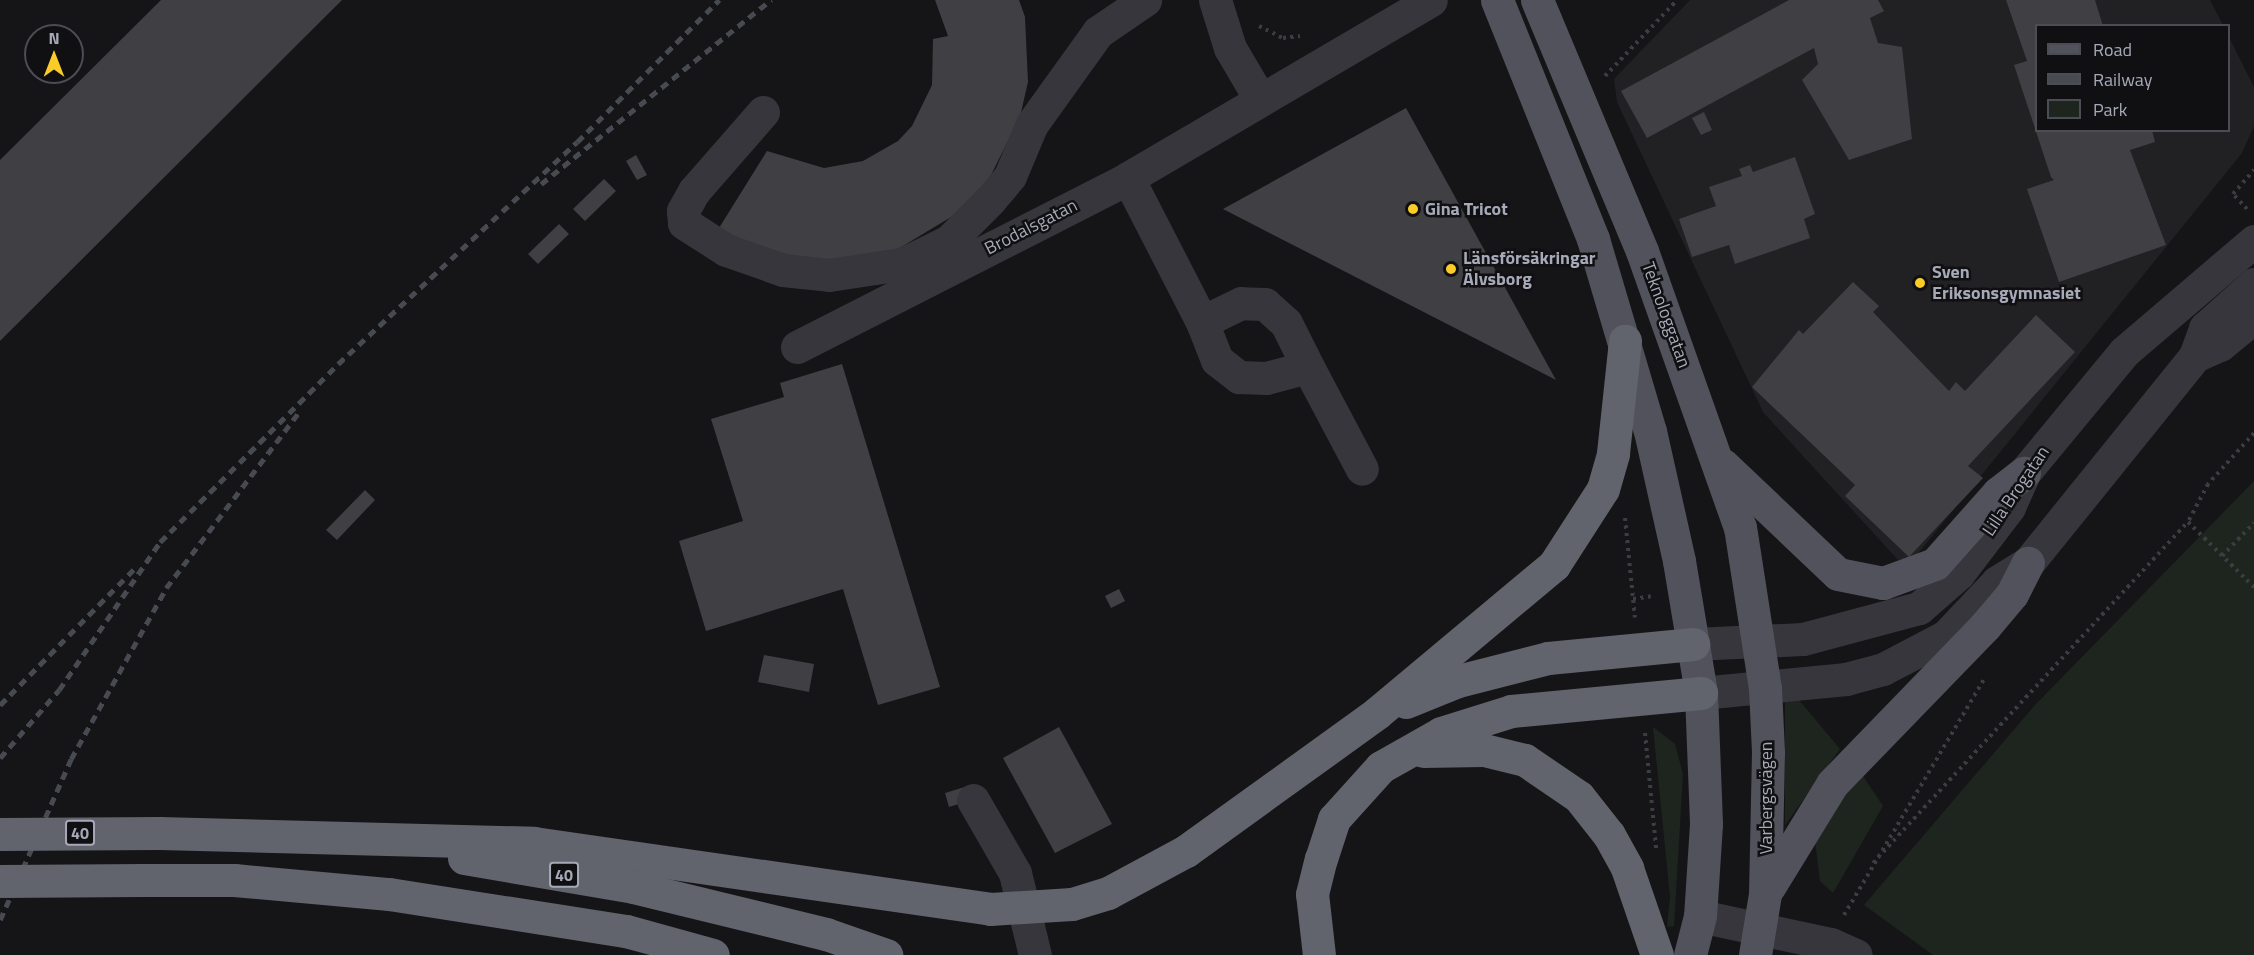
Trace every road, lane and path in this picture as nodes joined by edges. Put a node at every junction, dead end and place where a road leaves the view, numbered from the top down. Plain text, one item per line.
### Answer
1 (1145, 0) edge
2 (1215, 0) edge
3 (1431, 0) edge
4 (1497, 0) edge
5 (1537, 0) edge
6 (1677, 0) edge
7 (1254, 18) dead end
8 (1307, 36) dead end
9 (1600, 81) dead end
10 (1260, 99) junction
11 (763, 112) dead end
12 (2254, 170) edge
13 (1128, 178) junction
14 (2254, 216) edge
15 (2254, 241) edge
16 (2254, 284) edge
17 (2254, 316) edge
18 (1202, 322) junction
19 (1625, 341) junction
20 (797, 347) dead end
21 (2195, 356) junction
22 (1308, 367) junction
23 (2254, 433) edge
24 (1721, 464) junction
25 (1362, 469) dead end
26 (2024, 474) junction
27 (2188, 522) junction
28 (2254, 523) edge
29 (2222, 556) junction
30 (2028, 563) junction
31 (2254, 587) edge
32 (1758, 640) junction
33 (1693, 644) junction
34 (1987, 673) dead end
35 (1765, 688) junction
36 (1701, 693) junction
37 (1377, 713) junction
38 (1403, 753) junction
39 (974, 800) dead end
40 (236, 833) junction
41 (0, 834) edge
42 (1867, 869) junction
43 (0, 881) edge
44 (1766, 894) junction
45 (1700, 916) junction
46 (1758, 943) edge
47 (1844, 949) edge
48 (713, 955) edge
49 (886, 955) edge
50 (1035, 955) edge
51 (1318, 955) edge
52 (1657, 955) edge
53 (1690, 955) edge

1 - 11 street
2 - 10 street
3 - 10 street, Brodalsgatan
4 - 19 main road
5 - 24 main road, Teknologgatan
6 - 9 path
7 - 8 path
10 - 13 street, Brodalsgatan
12 - 14 path
13 - 18 street
13 - 20 street, Brodalsgatan
15 - 26 street, Lilla Brogatan
16 - 21 street
17 - 21 street
18 - 22 street
18 - 22 street
19 - 33 main road
19 - 37 highway
21 - 30 street
22 - 25 street
23 - 27 path
24 - 26 main road
24 - 32 main road, Teknologgatan
26 - 32 street, Lilla Brogatan
27 - 29 path
27 - 42 path
28 - 29 path
29 - 31 path
30 - 35 street
30 - 44 main road
32 - 33 street, Lilla Brogatan
32 - 35 main road, Varbergsvägen
33 - 36 main road
33 - 37 highway
34 - 42 path
35 - 36 street
35 - 44 main road, Varbergsvägen
36 - 38 highway
36 - 45 main road
37 - 40 highway, bridge
38 - 51 highway
38 - 52 highway
39 - 50 street
40 - 41 highway, 40, bridge
40 - 49 highway, 40
42 - 47 path
43 - 48 highway, bridge
44 - 46 main road, Varbergsvägen
45 - 46 street
45 - 53 main road
46 - 47 street

